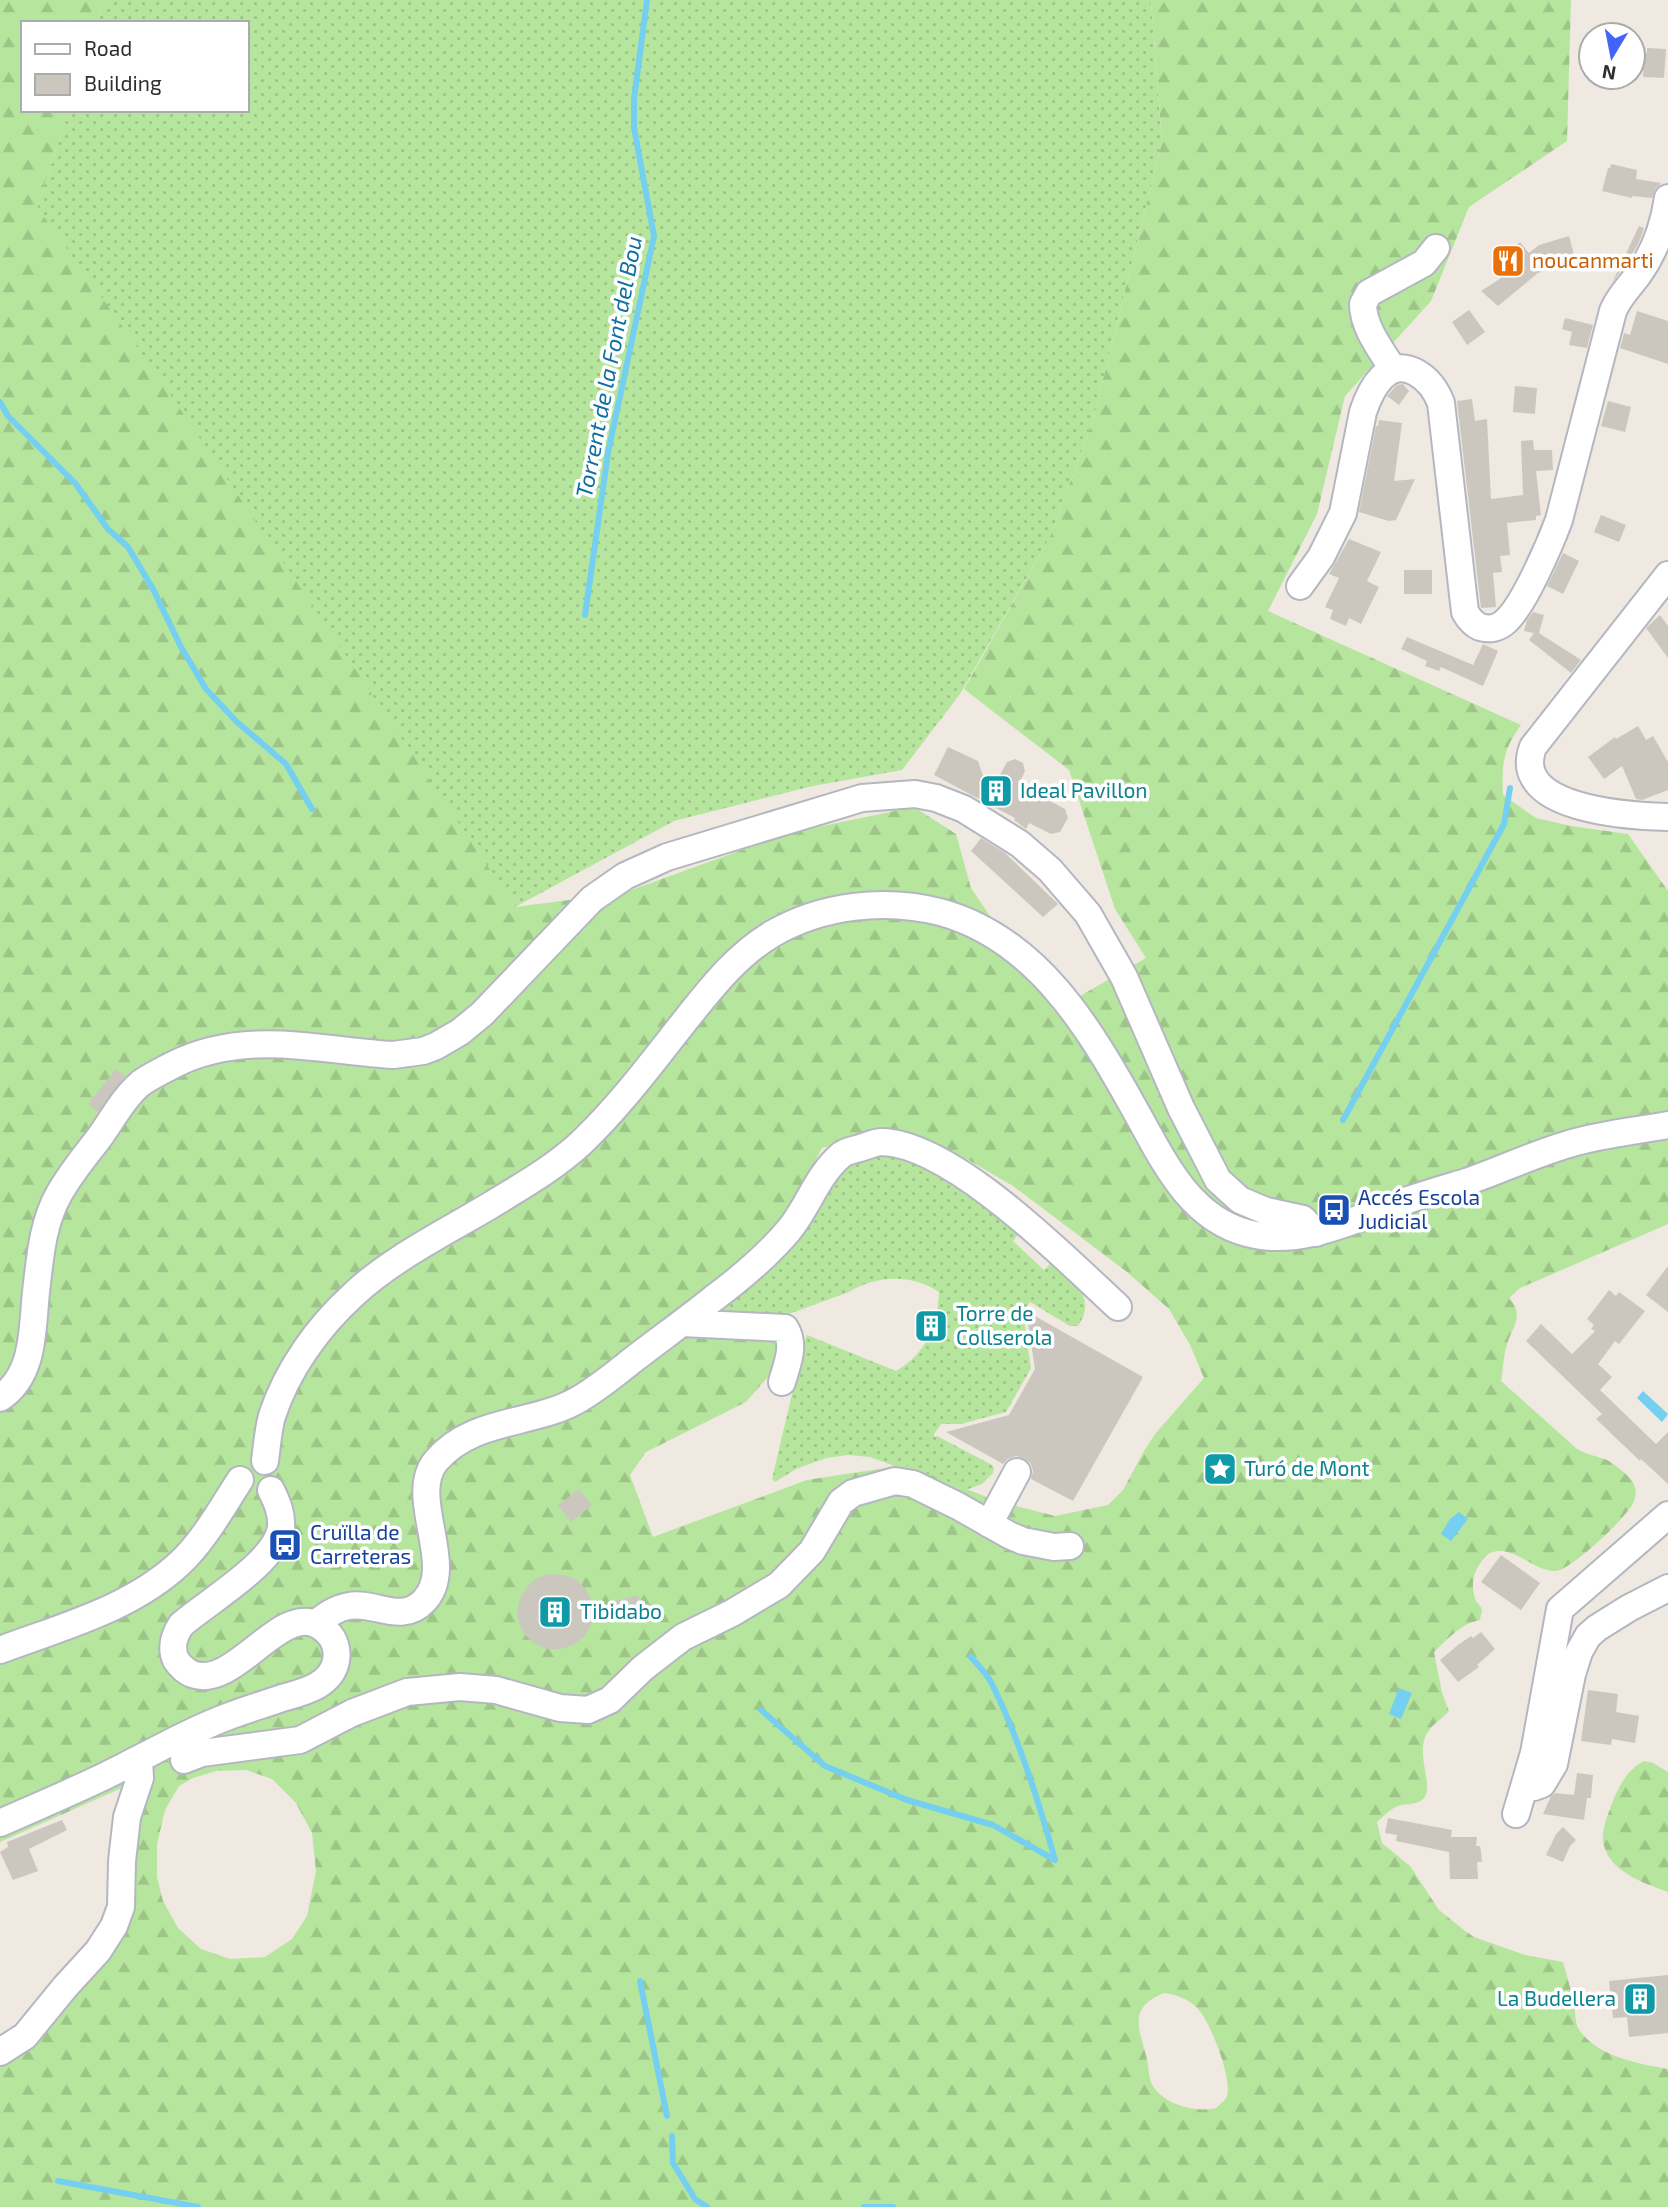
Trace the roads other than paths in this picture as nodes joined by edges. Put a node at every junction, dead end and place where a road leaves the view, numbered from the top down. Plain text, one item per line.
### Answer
1 (1668, 198) edge
2 (1436, 248) dead end
3 (1393, 369) junction
4 (1668, 575) edge
5 (1300, 586) dead end
6 (1668, 817) edge
7 (1668, 1125) edge
8 (1316, 1233) junction
9 (1118, 1307) dead end
10 (682, 1323) junction
11 (782, 1382) dead end
12 (0, 1398) edge
13 (265, 1461) junction
14 (1017, 1472) dead end
15 (240, 1479) junction
16 (271, 1490) junction
17 (1668, 1515) edge
18 (989, 1524) junction
19 (1070, 1546) dead end
20 (1668, 1588) edge
21 (314, 1624) junction
22 (0, 1650) edge
23 (139, 1759) junction
24 (184, 1760) junction
25 (1526, 1785) junction
26 (1516, 1814) dead end
27 (0, 1823) edge
28 (0, 2052) edge

1 - 3 street
2 - 3 street
3 - 5 street
4 - 6 street
7 - 8 street
8 - 12 street
8 - 13 street
9 - 10 street
10 - 11 street
10 - 21 street
13 - 15 street
13 - 16 street
14 - 18 street
15 - 16 street
15 - 22 street
16 - 21 street
17 - 25 street
18 - 19 street
18 - 24 street
20 - 25 street
21 - 24 street
23 - 24 street
23 - 27 street
23 - 28 street
25 - 26 street

